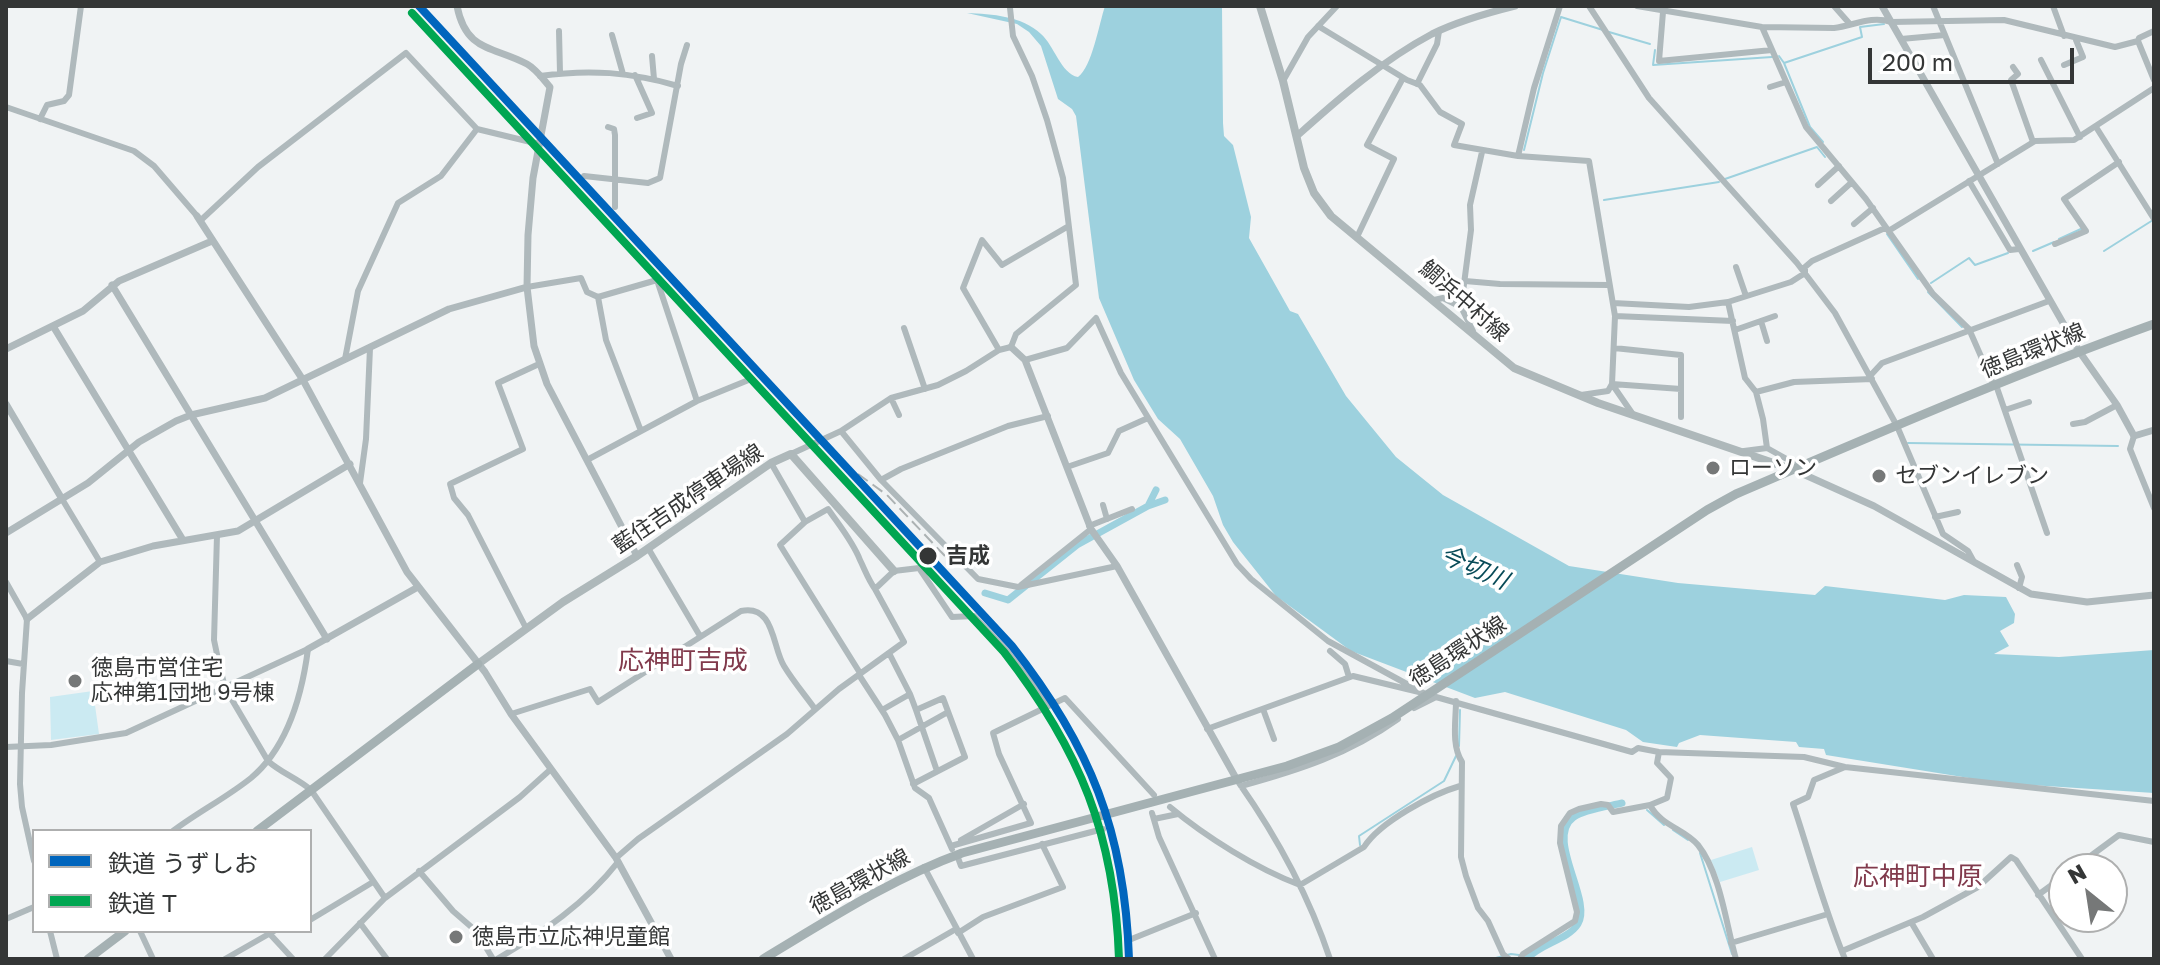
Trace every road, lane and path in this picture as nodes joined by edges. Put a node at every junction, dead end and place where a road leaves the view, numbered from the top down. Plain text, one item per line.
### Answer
1 (81, 6) edge
2 (1260, 6) edge
3 (1337, 6) edge
4 (1515, 6) edge
5 (1560, 6) edge
6 (1589, 6) edge
7 (1637, 6) edge
8 (1834, 6) edge
9 (1882, 6) edge
10 (1933, 6) edge
11 (2053, 6) edge
12 (457, 8) edge
13 (1010, 8) dead end
14 (1663, 12) junction
15 (1891, 22) junction
16 (1940, 22) junction
17 (1849, 23) junction
18 (1318, 26) junction
19 (1762, 27) junction
20 (559, 31) dead end
21 (1439, 31) junction
22 (2154, 31) edge
23 (612, 35) dead end
24 (1945, 35) junction
25 (2064, 36) junction
26 (1901, 39) junction
27 (2076, 40) junction
28 (2138, 41) junction
29 (687, 45) dead end
30 (1772, 50) junction
31 (652, 56) dead end
32 (2041, 60) dead end
33 (2064, 65) dead end
34 (1383, 66) junction
35 (2013, 67) dead end
36 (560, 73) junction
37 (623, 74) junction
38 (635, 75) junction
39 (540, 76) junction
40 (1403, 78) junction
41 (654, 79) junction
42 (2154, 80) edge
43 (1283, 81) junction
44 (1786, 82) junction
45 (1417, 84) junction
46 (678, 86) junction
47 (1770, 87) dead end
48 (2154, 88) edge
49 (6, 107) edge
50 (637, 118) dead end
51 (40, 119) junction
52 (608, 127) dead end
53 (2096, 127) junction
54 (477, 129) junction
55 (1297, 136) junction
56 (2080, 137) junction
57 (2033, 142) junction
58 (539, 144) junction
59 (1482, 152) junction
60 (1518, 156) junction
61 (2119, 162) junction
62 (1998, 164) junction
63 (1839, 166) junction
64 (584, 176) dead end
65 (1978, 176) junction
66 (615, 179) junction
67 (1969, 181) junction
68 (1852, 182) junction
69 (1818, 185) dead end
70 (1831, 201) dead end
71 (615, 207) dead end
72 (1873, 208) junction
73 (198, 218) junction
74 (2154, 219) edge
75 (1854, 224) dead end
76 (1067, 227) junction
77 (1890, 230) junction
78 (1357, 237) junction
79 (212, 241) junction
80 (2055, 244) dead end
81 (2019, 249) junction
82 (1736, 267) dead end
83 (1805, 273) junction
84 (1465, 281) junction
85 (112, 285) junction
86 (1609, 285) junction
87 (527, 287) junction
88 (1746, 296) junction
89 (598, 297) junction
90 (1434, 300) junction
91 (2049, 301) junction
92 (1728, 302) junction
93 (1613, 303) junction
94 (1461, 307) junction
95 (1615, 316) junction
96 (1775, 316) dead end
97 (1733, 321) junction
98 (1761, 321) junction
99 (2154, 324) edge
100 (53, 326) junction
101 (904, 328) dead end
102 (1735, 330) junction
103 (1970, 330) junction
104 (1474, 334) junction
105 (1767, 341) dead end
106 (1011, 347) junction
107 (370, 348) junction
108 (1614, 348) junction
109 (6, 349) edge
110 (999, 350) junction
111 (2079, 351) junction
112 (345, 359) junction
113 (1025, 360) junction
114 (539, 364) junction
115 (1871, 378) junction
116 (751, 379) dead end
117 (303, 380) junction
118 (1612, 384) junction
119 (1995, 386) junction
120 (925, 389) junction
121 (1681, 389) junction
122 (1756, 392) junction
123 (1581, 395) junction
124 (891, 398) junction
125 (697, 401) junction
126 (2029, 402) dead end
127 (6, 404) edge
128 (2117, 405) junction
129 (2005, 410) junction
130 (1632, 413) junction
131 (191, 415) junction
132 (899, 415) dead end
133 (1048, 416) junction
134 (1681, 417) dead end
135 (1148, 418) junction
136 (2073, 424) dead end
137 (1897, 426) junction
138 (2154, 430) edge
139 (641, 431) junction
140 (841, 431) junction
141 (2134, 436) junction
142 (1767, 448) junction
143 (129, 450) junction
144 (1742, 452) junction
145 (791, 454) junction
146 (587, 460) junction
147 (771, 463) junction
148 (350, 464) junction
149 (1067, 467) junction
150 (1798, 468) junction
151 (881, 480) junction
152 (360, 483) junction
153 (62, 499) junction
154 (1103, 505) dead end
155 (2154, 508) edge
156 (1132, 509) dead end
157 (1958, 512) dead end
158 (1935, 517) junction
159 (1107, 519) junction
160 (255, 521) junction
161 (805, 522) junction
162 (853, 524) junction
163 (1090, 528) junction
164 (842, 530) junction
165 (6, 533) edge
166 (2047, 533) dead end
167 (217, 535) junction
168 (183, 540) junction
169 (648, 548) junction
170 (637, 556) junction
171 (100, 562) junction
172 (1974, 562) junction
173 (2017, 565) dead end
174 (1117, 566) junction
175 (894, 571) junction
176 (6, 582) edge
177 (418, 587) junction
178 (1018, 587) junction
179 (2019, 588) junction
180 (875, 589) junction
181 (2154, 595) edge
182 (27, 619) junction
183 (526, 628) junction
184 (700, 636) junction
185 (327, 639) junction
186 (308, 649) junction
187 (1330, 651) dead end
188 (889, 653) junction
189 (6, 661) edge
190 (23, 664) junction
191 (478, 664) junction
192 (860, 674) junction
193 (1349, 677) junction
194 (225, 688) junction
195 (910, 694) junction
196 (1427, 695) junction
197 (1456, 701) junction
198 (1048, 705) junction
199 (815, 709) junction
200 (1263, 709) junction
201 (882, 710) junction
202 (916, 710) junction
203 (948, 712) junction
204 (511, 714) junction
205 (922, 726) junction
206 (1207, 729) junction
207 (1274, 739) dead end
208 (898, 740) junction
209 (6, 747) edge
210 (22, 747) junction
211 (1659, 752) junction
212 (268, 761) junction
213 (1845, 767) junction
214 (551, 769) junction
215 (937, 771) junction
216 (1239, 783) junction
217 (913, 784) junction
218 (1460, 786) junction
219 (311, 790) junction
220 (1151, 796) dead end
221 (2154, 801) edge
222 (1024, 804) junction
223 (1650, 805) junction
224 (1170, 807) dead end
225 (1178, 814) junction
226 (176, 829) edge
227 (260, 829) edge
228 (1103, 829) dead end
229 (2154, 842) edge
230 (1042, 844) junction
231 (32, 852) edge
232 (955, 852) junction
233 (2095, 853) edge
234 (617, 860) junction
235 (924, 867) junction
236 (419, 871) junction
237 (373, 882) junction
238 (1300, 885) junction
239 (2048, 888) edge
240 (2038, 895) junction
241 (385, 898) junction
242 (32, 908) edge
243 (1196, 913) junction
244 (1828, 914) junction
245 (6, 919) edge
246 (312, 919) edge
247 (1911, 922) junction
248 (360, 923) junction
249 (957, 931) junction
250 (50, 933) edge
251 (122, 933) edge
252 (141, 933) edge
253 (268, 933) edge
254 (271, 933) edge
255 (1129, 940) dead end
256 (1731, 943) junction
257 (1843, 955) edge
258 (1505, 957) edge
259 (1521, 957) edge
260 (57, 959) edge
261 (88, 959) edge
262 (153, 959) edge
263 (225, 959) edge
264 (293, 959) edge
265 (325, 959) edge
266 (387, 959) edge
267 (495, 959) edge
268 (670, 959) edge
269 (763, 959) edge
270 (904, 959) edge
271 (973, 959) edge
272 (1215, 959) edge
273 (1330, 959) edge
274 (1736, 959) edge
275 (1933, 959) edge
276 (2082, 959) edge

1 - 51 street
2 - 43 main road, 鯛浜中村線
3 - 18 street
4 - 21 street
5 - 60 street
6 - 83 street
7 - 14 street
8 - 17 street
9 - 15 street
10 - 16 street
11 - 25 street
12 - 39 street
13 - 76 street
14 - 19 street
14 - 30 street
15 - 16 street
15 - 17 street
15 - 26 street
16 - 24 street
16 - 25 street
17 - 19 street
18 - 34 street
18 - 43 street
19 - 30 street
20 - 36 street
21 - 34 street
21 - 45 street
22 - 28 street
23 - 37 street
24 - 26 street
24 - 62 street
25 - 27 street
26 - 65 street
27 - 28 street
27 - 33 street
28 - 42 street
29 - 46 street
30 - 44 street
31 - 41 street
32 - 56 street
34 - 40 street
34 - 55 street
35 - 57 street
36 - 37 street
36 - 39 street
37 - 38 street
38 - 41 street
38 - 50 street
39 - 58 street
40 - 45 street
40 - 78 street
41 - 46 street
43 - 55 main road, 鯛浜中村線
44 - 47 street
44 - 63 street
45 - 59 street
46 - 66 street
48 - 53 street
49 - 51 street
51 - 73 street
52 - 66 street
53 - 56 street
53 - 61 street
54 - 58 street
54 - 73 street
54 - 112 street
55 - 78 main road, 鯛浜中村線
56 - 57 street
57 - 62 street
58 - 87 street
59 - 60 street
59 - 84 street
60 - 86 street
61 - 74 street
61 - 80 street
62 - 65 street
63 - 68 street
63 - 69 street
64 - 66 street
65 - 67 street
65 - 81 street
66 - 71 street
67 - 77 street
67 - 81 street
68 - 70 street
68 - 72 street
72 - 75 street
72 - 77 street
73 - 79 street
76 - 106 street
76 - 110 street
77 - 83 street
77 - 103 street
78 - 90 main road, 鯛浜中村線
79 - 85 street
79 - 117 street
81 - 91 street
82 - 88 street
83 - 88 street
83 - 115 street
84 - 86 street
84 - 94 street
85 - 100 street
85 - 131 street
86 - 93 street
87 - 89 street
87 - 107 street
87 - 114 street
88 - 92 street
89 - 125 street
89 - 139 street
90 - 94 street
90 - 104 main road, 鯛浜中村線
91 - 103 street
91 - 111 street
92 - 93 street
92 - 97 street
93 - 95 street
94 - 104 street
95 - 97 street
95 - 108 street
96 - 98 street
97 - 102 street
98 - 102 street
98 - 105 street
99 - 111 main road, 徳島環状線
100 - 109 street
100 - 143 street
101 - 120 street
102 - 122 street
103 - 115 street
103 - 119 street
104 - 123 main road, 鯛浜中村線
106 - 110 street
106 - 113 street
107 - 112 street
107 - 152 street
108 - 118 street
108 - 121 street
110 - 120 street
111 - 119 main road, 徳島環状線
111 - 128 street
112 - 117 street
113 - 133 street
113 - 135 street
114 - 146 street
114 - 183 street
115 - 122 street
115 - 137 street
116 - 125 street
117 - 131 street
117 - 148 street
118 - 121 street
118 - 123 street
118 - 130 street
119 - 129 street
119 - 137 main road, 徳島環状線
120 - 124 street
121 - 134 street
122 - 142 street
123 - 130 main road, 鯛浜中村線
124 - 132 street
124 - 140 street
125 - 139 street
126 - 129 street
127 - 153 street
128 - 136 street
128 - 141 street
129 - 166 street
130 - 144 main road, 鯛浜中村線
131 - 143 street
131 - 160 street
133 - 149 street
133 - 151 street
135 - 149 street
135 - 196 street
137 - 150 main road, 徳島環状線
137 - 158 street
138 - 141 street
139 - 146 street
140 - 145 street
140 - 151 street
141 - 155 street
142 - 144 street
142 - 150 street
143 - 153 street
143 - 168 street
144 - 150 main road, 鯛浜中村線
145 - 147 main road, 藍住吉成停車場線
145 - 162 main road, 藍住吉成停車場線
146 - 170 street
147 - 161 street
147 - 169 main road, 藍住吉成停車場線
148 - 152 street
148 - 160 street
149 - 163 street
150 - 172 street
150 - 196 main road, 徳島環状線
151 - 178 street
152 - 177 street
153 - 165 street
153 - 171 street
154 - 159 street
156 - 159 street
157 - 158 street
158 - 172 street
159 - 163 street
160 - 167 street
160 - 185 street
161 - 164 street
161 - 192 street
162 - 164 street
162 - 175 main road, 藍住吉成停車場線
163 - 174 street
163 - 178 street
164 - 180 street
167 - 168 street
167 - 194 street
168 - 171 street
169 - 170 main road, 藍住吉成停車場線
169 - 184 street
170 - 183 main road, 藍住吉成停車場線
171 - 182 street
172 - 179 street
173 - 179 street
174 - 178 street
174 - 206 street
175 - 180 street
175 - 198 street
176 - 182 street
177 - 185 street
177 - 191 street
179 - 181 street
180 - 188 street
182 - 190 street
183 - 191 main road, 藍住吉成停車場線
184 - 199 street
184 - 204 street
185 - 186 street
186 - 194 street
186 - 212 street
187 - 193 street
188 - 192 street
188 - 195 street
189 - 190 street
190 - 210 street
191 - 204 street
191 - 219 main road
192 - 199 street
192 - 201 street
193 - 196 street
193 - 200 street
194 - 210 street
194 - 212 street
195 - 201 street
195 - 202 street
196 - 216 main road, 徳島環状線
197 - 211 street
197 - 216 street
197 - 218 street
198 - 220 street
198 - 222 street
199 - 234 street
200 - 206 street
200 - 207 street
201 - 208 street
202 - 203 street
202 - 205 street
203 - 205 street
203 - 215 street
204 - 214 street
205 - 208 street
205 - 215 street
206 - 216 street
208 - 217 street
209 - 210 street
210 - 231 street
211 - 213 street
211 - 223 street
212 - 219 street
212 - 226 street
213 - 221 street
213 - 244 street
214 - 234 street
214 - 236 street
215 - 217 street
216 - 232 main road, 徳島環状線
216 - 238 street
217 - 232 street
218 - 238 street
218 - 258 street
219 - 227 main road
219 - 237 street
222 - 232 street
222 - 232 street
223 - 256 street
223 - 259 street
224 - 225 street
225 - 238 street
225 - 243 street
228 - 230 street
229 - 233 street
230 - 232 street
230 - 249 street
232 - 235 main road, 徳島環状線
234 - 267 street
234 - 268 street
235 - 249 street
235 - 269 main road, 徳島環状線
236 - 241 street
236 - 267 street
237 - 241 street
237 - 246 street
238 - 273 street
239 - 240 street
240 - 247 street
240 - 276 street
241 - 248 street
242 - 245 street
243 - 255 street
243 - 272 street
244 - 256 street
244 - 257 street
247 - 257 street
247 - 275 street
248 - 265 street
248 - 266 street
249 - 270 street
249 - 271 street
250 - 260 street
251 - 261 main road
252 - 262 street
253 - 263 street
254 - 264 street
256 - 274 street

